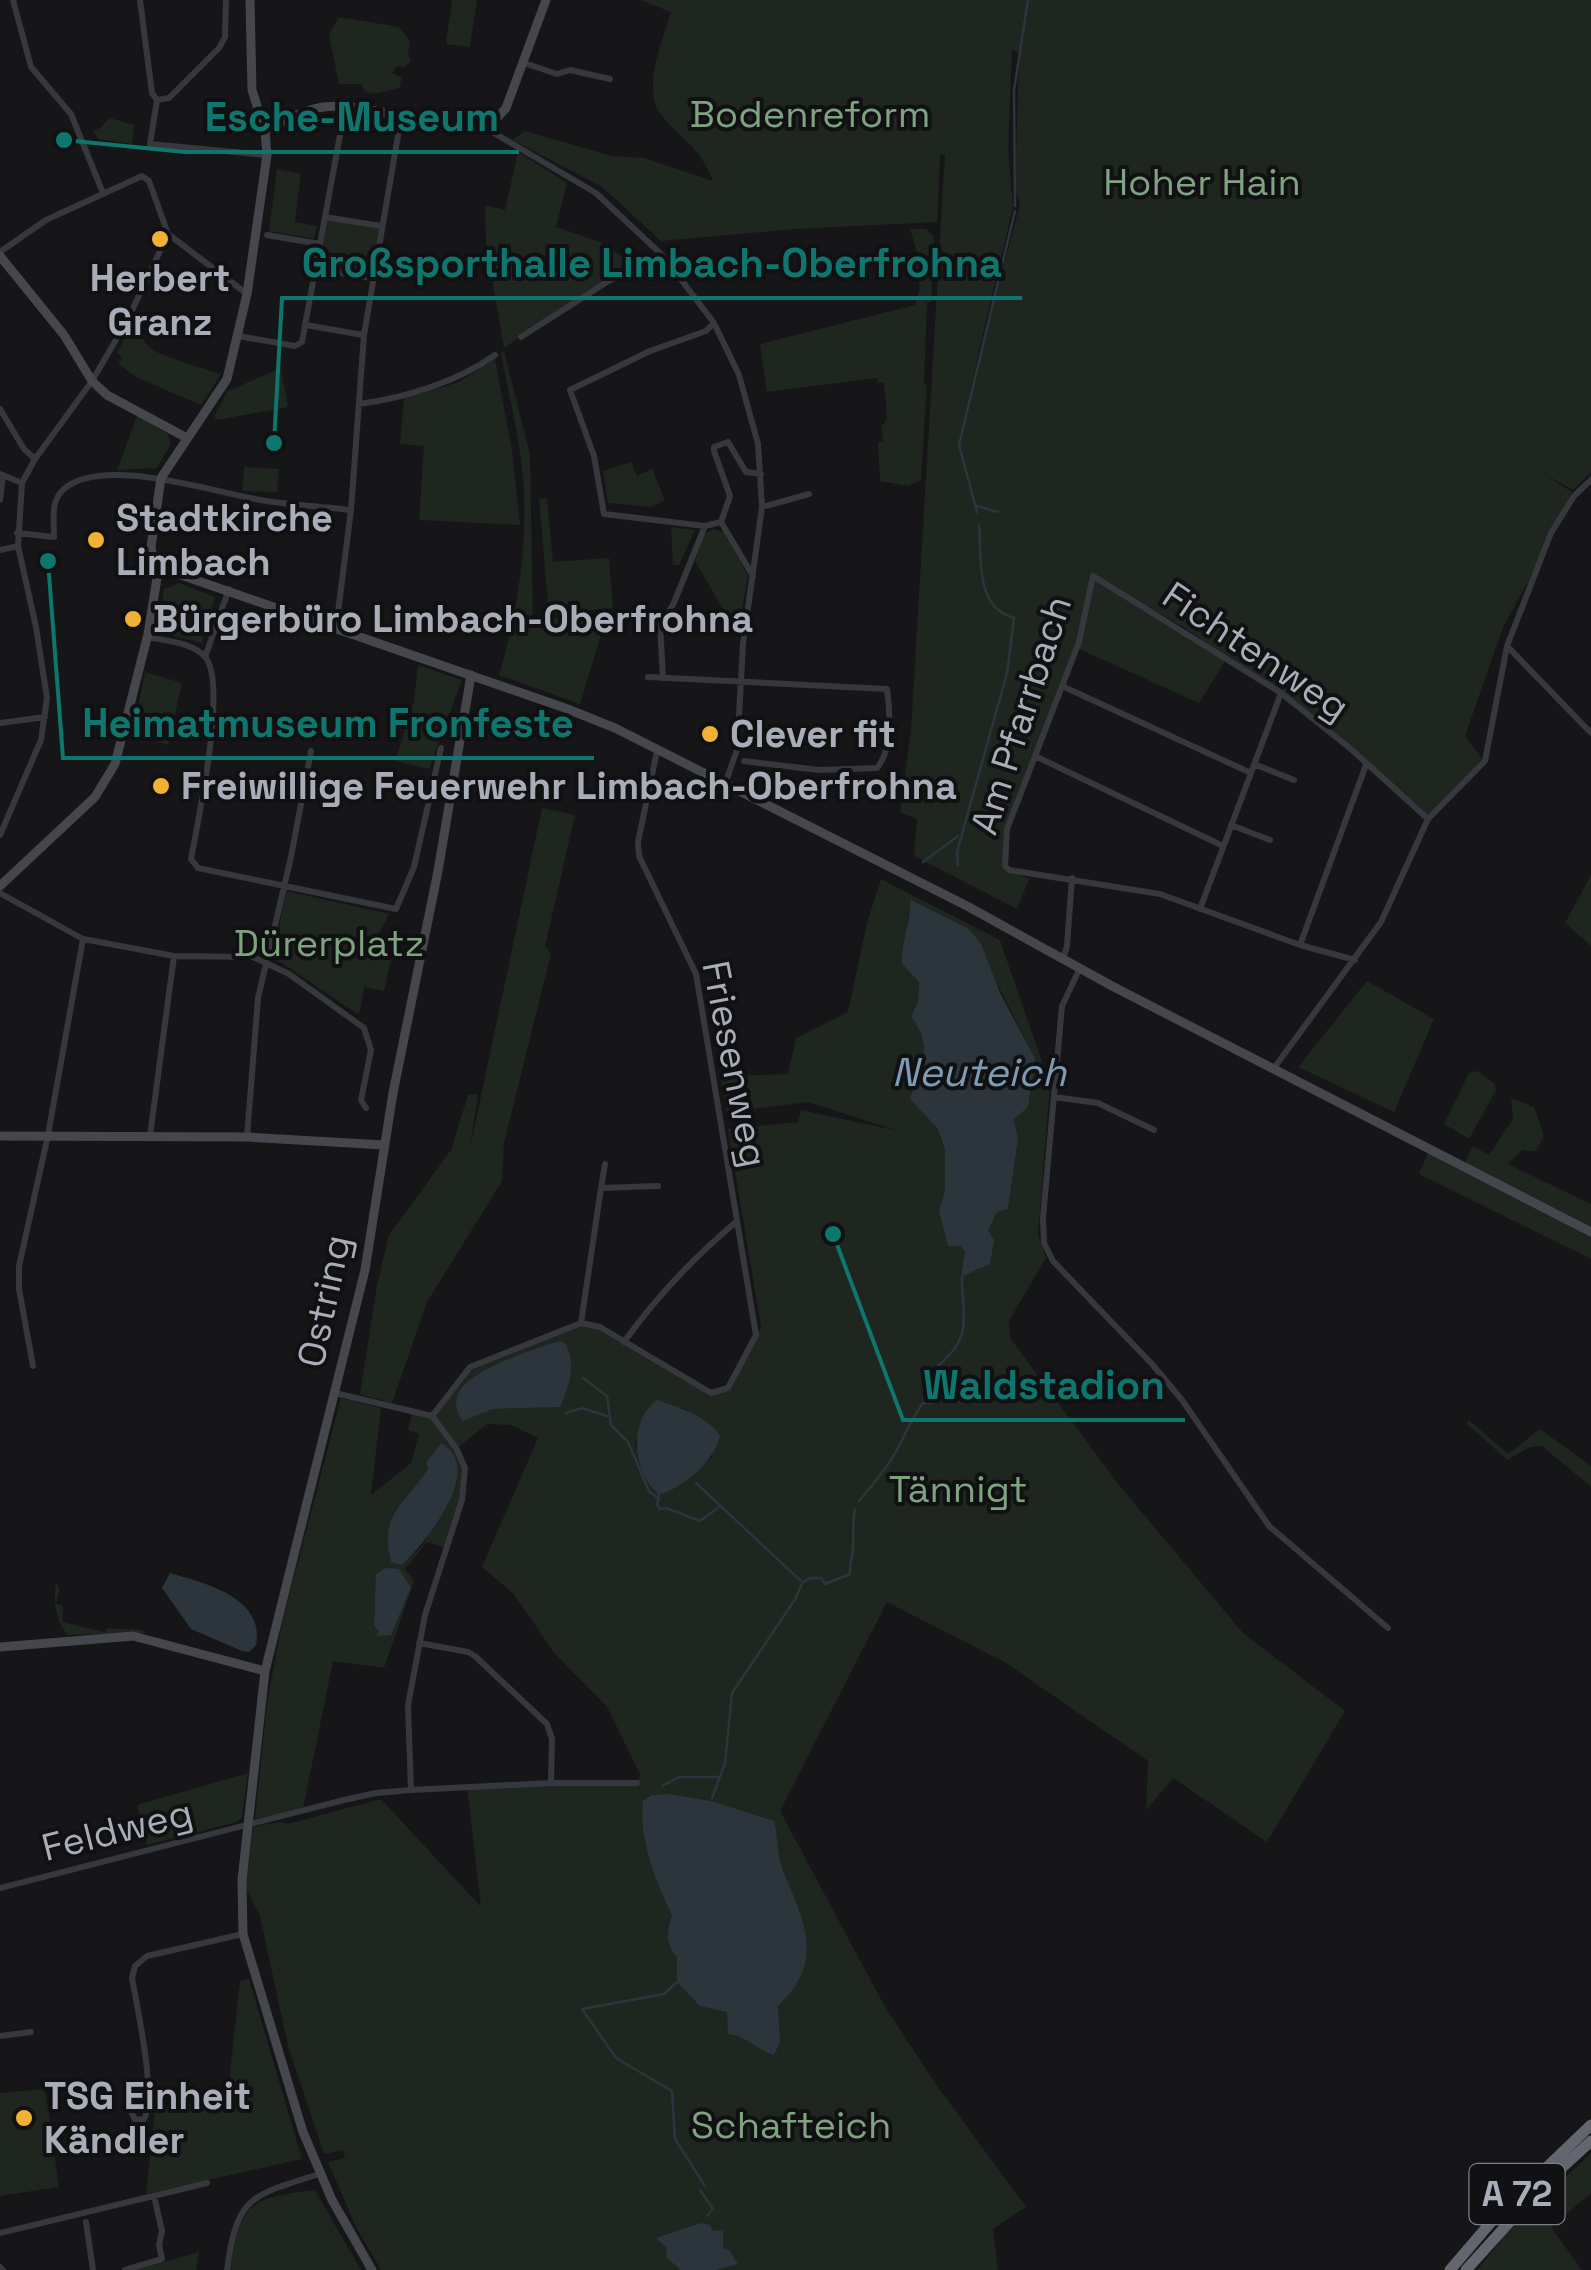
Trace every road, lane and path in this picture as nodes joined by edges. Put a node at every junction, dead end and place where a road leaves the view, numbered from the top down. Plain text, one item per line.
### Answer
1 (13, 0) edge
2 (140, 0) edge
3 (226, 0) edge
4 (250, 0) edge
5 (546, 0) edge
6 (524, 63) junction
7 (610, 80) dead end
8 (157, 100) junction
9 (345, 108) junction
10 (401, 118) junction
11 (486, 129) junction
12 (265, 131) junction
13 (267, 155) junction
14 (103, 194) junction
15 (325, 217) junction
16 (381, 226) junction
17 (168, 234) junction
18 (268, 236) dead end
19 (320, 244) junction
20 (0, 254) edge
21 (664, 257) junction
22 (316, 269) junction
23 (372, 278) junction
24 (247, 294) junction
25 (714, 324) junction
26 (306, 325) junction
27 (364, 335) junction
28 (238, 336) junction
29 (521, 336) dead end
30 (495, 355) dead end
31 (92, 381) junction
32 (359, 404) junction
33 (0, 409) edge
34 (187, 438) junction
35 (34, 459) junction
36 (1, 474) edge
37 (761, 474) junction
38 (162, 478) junction
39 (1591, 480) edge
40 (22, 483) junction
41 (809, 494) dead end
42 (0, 500) edge
43 (762, 508) junction
44 (351, 510) junction
45 (721, 522) junction
46 (705, 526) junction
47 (18, 533) junction
48 (18, 546) junction
49 (0, 550) edge
50 (155, 566) junction
51 (1093, 576) joint
52 (754, 577) junction
53 (229, 589) junction
54 (336, 628) junction
55 (148, 636) junction
56 (1507, 646) junction
57 (205, 657) junction
58 (471, 675) junction
59 (648, 677) dead end
60 (663, 678) junction
61 (739, 682) junction
62 (1062, 686) junction
63 (1280, 693) junction
64 (45, 717) junction
65 (0, 723) edge
66 (1591, 734) edge
67 (441, 748) dead end
68 (657, 750) junction
69 (311, 751) dead end
70 (1037, 757) junction
71 (744, 761) dead end
72 (1254, 764) junction
73 (1366, 764) junction
74 (1250, 773) junction
75 (1294, 780) dead end
76 (725, 784) junction
77 (1428, 819) junction
78 (1231, 825) junction
79 (0, 835) edge
80 (1270, 840) dead end
81 (1223, 846) junction
82 (1072, 878) junction
83 (1, 885) edge
84 (283, 886) junction
85 (1200, 909) junction
86 (83, 939) junction
87 (1300, 945) junction
88 (174, 956) junction
89 (1063, 959) junction
90 (1356, 960) junction
91 (264, 962) junction
92 (1080, 968) junction
93 (1274, 1068) junction
94 (1054, 1097) junction
95 (366, 1108) dead end
96 (1154, 1130) dead end
97 (48, 1135) junction
98 (0, 1136) edge
99 (150, 1136) junction
100 (247, 1136) junction
101 (384, 1146) junction
102 (605, 1164) dead end
103 (658, 1186) dead end
104 (601, 1188) junction
105 (737, 1221) junction
106 (1591, 1232) edge
107 (581, 1323) junction
108 (624, 1342) junction
109 (33, 1366) dead end
110 (335, 1392) junction
111 (432, 1416) junction
112 (1388, 1628) dead end
113 (419, 1642) junction
114 (0, 1647) edge
115 (265, 1671) junction
116 (551, 1783) junction
117 (637, 1783) dead end
118 (410, 1790) junction
119 (248, 1825) junction
120 (0, 1888) edge
121 (243, 1934) junction
122 (31, 2032) dead end
123 (0, 2036) edge
124 (148, 2085) junction
125 (1591, 2124) edge
126 (1591, 2141) edge
127 (320, 2174) junction
128 (206, 2183) dead end
129 (154, 2196) junction
130 (86, 2222) dead end
131 (0, 2233) edge
132 (93, 2270) edge
133 (124, 2270) edge
134 (226, 2270) edge
135 (372, 2270) edge
136 (1450, 2270) edge
137 (1466, 2270) edge

1 - 14 street
2 - 8 street
3 - 8 street
4 - 12 main road
5 - 6 main road
6 - 7 street
6 - 11 main road
8 - 13 street
9 - 10 main road
9 - 12 main road
9 - 15 street
10 - 11 main road
10 - 16 street
11 - 21 street
12 - 13 main road
13 - 24 main road
14 - 17 street
14 - 20 street
15 - 16 street
15 - 19 street
16 - 23 street
17 - 24 street
17 - 31 street
18 - 19 street
19 - 22 street
20 - 31 main road
21 - 25 street
21 - 29 street
22 - 23 street
22 - 26 street
23 - 27 street
24 - 28 main road
25 - 37 street
25 - 46 street
26 - 27 street
26 - 28 street
27 - 32 street
28 - 34 main road
30 - 32 street
31 - 34 main road
31 - 35 street
32 - 44 street
33 - 35 street
34 - 38 main road
35 - 40 street
36 - 40 street
36 - 42 street
37 - 43 street
37 - 45 street
38 - 44 street
38 - 47 street
38 - 50 main road
39 - 56 street
40 - 47 street
41 - 43 street
43 - 52 street
44 - 54 street
45 - 46 street
45 - 52 street
46 - 60 street
47 - 48 street
48 - 49 street
48 - 64 street
50 - 53 main road
50 - 55 main road
51 - 62 street, Am Pfarrbach
51 - 63 street, Fichtenweg
52 - 61 street
53 - 54 main road
53 - 57 street
54 - 58 main road
55 - 57 street
55 - 83 main road
56 - 66 street
56 - 77 street
57 - 84 street
58 - 68 main road
58 - 101 main road, Ostring
59 - 60 street
60 - 61 street
61 - 71 street
61 - 76 street
62 - 70 street, Am Pfarrbach
62 - 74 street
63 - 72 street
63 - 73 street, Fichtenweg
64 - 65 street
64 - 79 street
67 - 84 street
68 - 76 main road
68 - 105 street, Friesenweg
69 - 84 street
70 - 81 street
70 - 82 street, Am Pfarrbach
72 - 74 street
72 - 75 street
73 - 77 street, Fichtenweg
73 - 87 street
74 - 78 street
76 - 89 main road
77 - 90 street
78 - 80 street
78 - 81 street
81 - 85 street
82 - 85 street
82 - 89 street
83 - 86 street
84 - 91 street
85 - 87 street
86 - 88 street
86 - 97 street
87 - 90 street
88 - 91 street
88 - 99 street
89 - 92 main road
90 - 93 street
91 - 95 street
91 - 100 street
92 - 93 main road
92 - 94 street
93 - 106 main road
94 - 96 street
94 - 112 street
97 - 98 main road
97 - 99 main road
97 - 109 street
99 - 100 main road
100 - 101 main road
101 - 110 main road, Ostring
102 - 104 street
103 - 104 street
104 - 107 street
105 - 108 street
105 - 108 street, Friesenweg
107 - 108 street
107 - 111 street
110 - 111 street
110 - 115 main road, Ostring
111 - 113 street
113 - 116 street
113 - 118 street
114 - 115 main road
115 - 119 main road, Ostring
116 - 117 street, Feldweg
116 - 118 street, Feldweg
118 - 119 street, Feldweg
119 - 120 street, Feldweg
119 - 121 main road, Ostring
121 - 124 street
121 - 127 main road, Ostring
122 - 123 street
124 - 124 street
125 - 136 highway, A 72
126 - 137 highway, A 72
127 - 134 street
127 - 135 main road, Ostring
128 - 129 street
129 - 131 street
129 - 133 street
130 - 132 street

